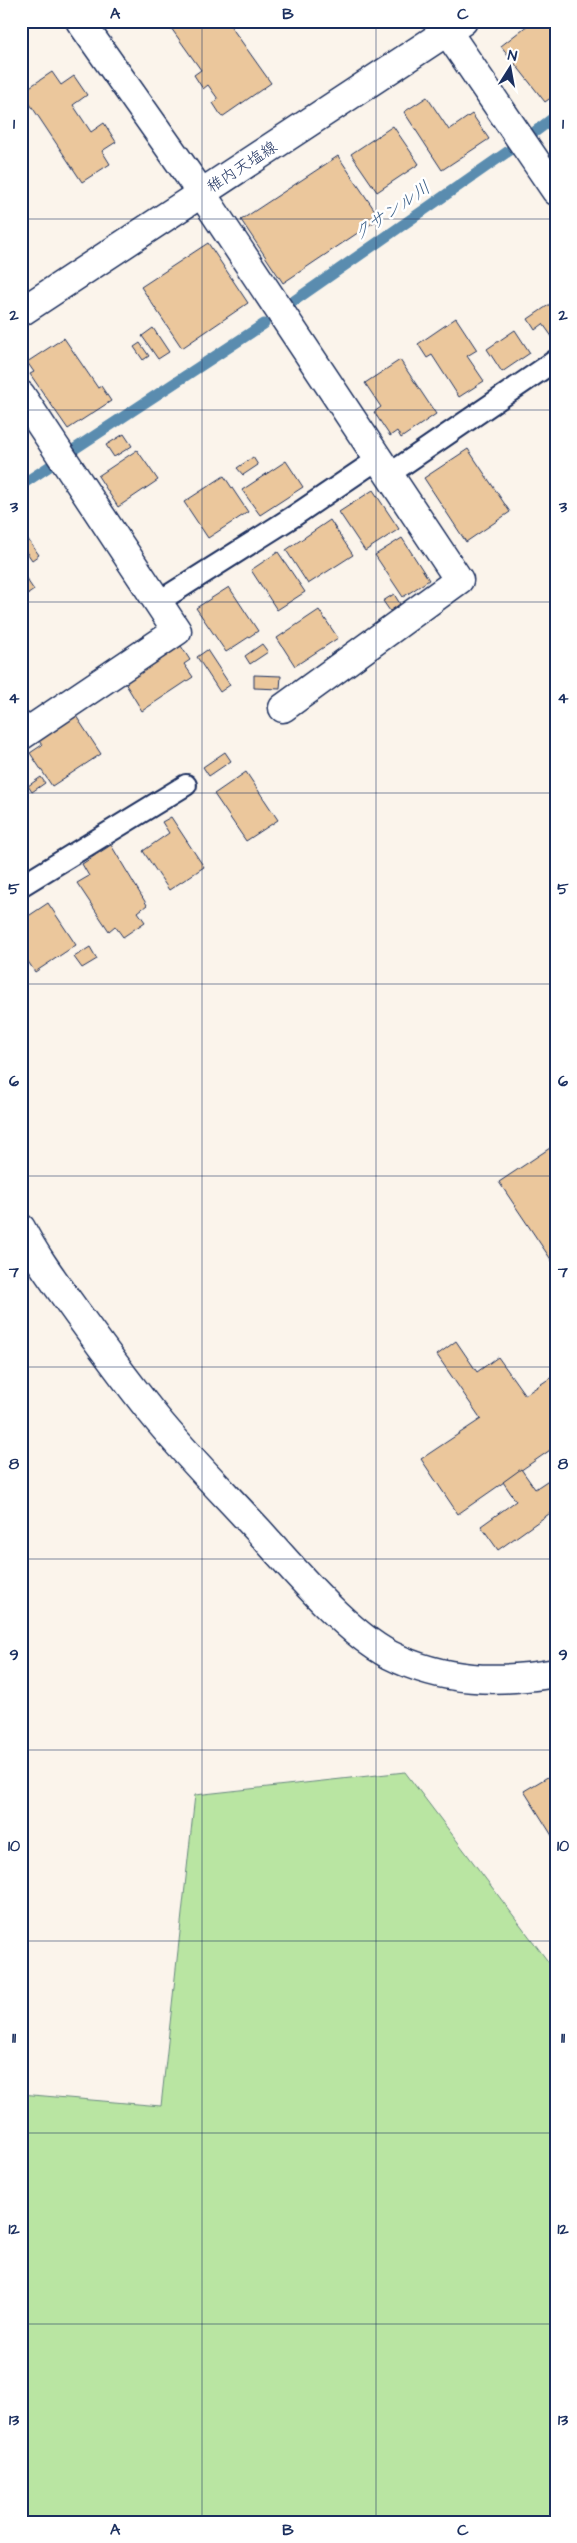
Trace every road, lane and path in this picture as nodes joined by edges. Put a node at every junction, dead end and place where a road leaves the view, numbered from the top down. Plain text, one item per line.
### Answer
1 (80, 21) edge
2 (450, 25) edge
3 (556, 191) edge
4 (202, 194) junction
5 (21, 312) edge
6 (556, 360) edge
7 (21, 394) edge
8 (383, 467) junction
9 (158, 602) junction
10 (283, 708) dead end
11 (21, 736) edge
12 (186, 785) dead end
13 (21, 886) edge
14 (25, 1246) edge
15 (556, 1673) edge

1 - 4 street
2 - 3 street
2 - 4 street, 稚内天塩線
4 - 5 street, 稚内天塩線
4 - 8 street
6 - 8 lane
7 - 9 street
8 - 9 lane
8 - 10 street
9 - 11 street
12 - 13 lane
14 - 15 street

